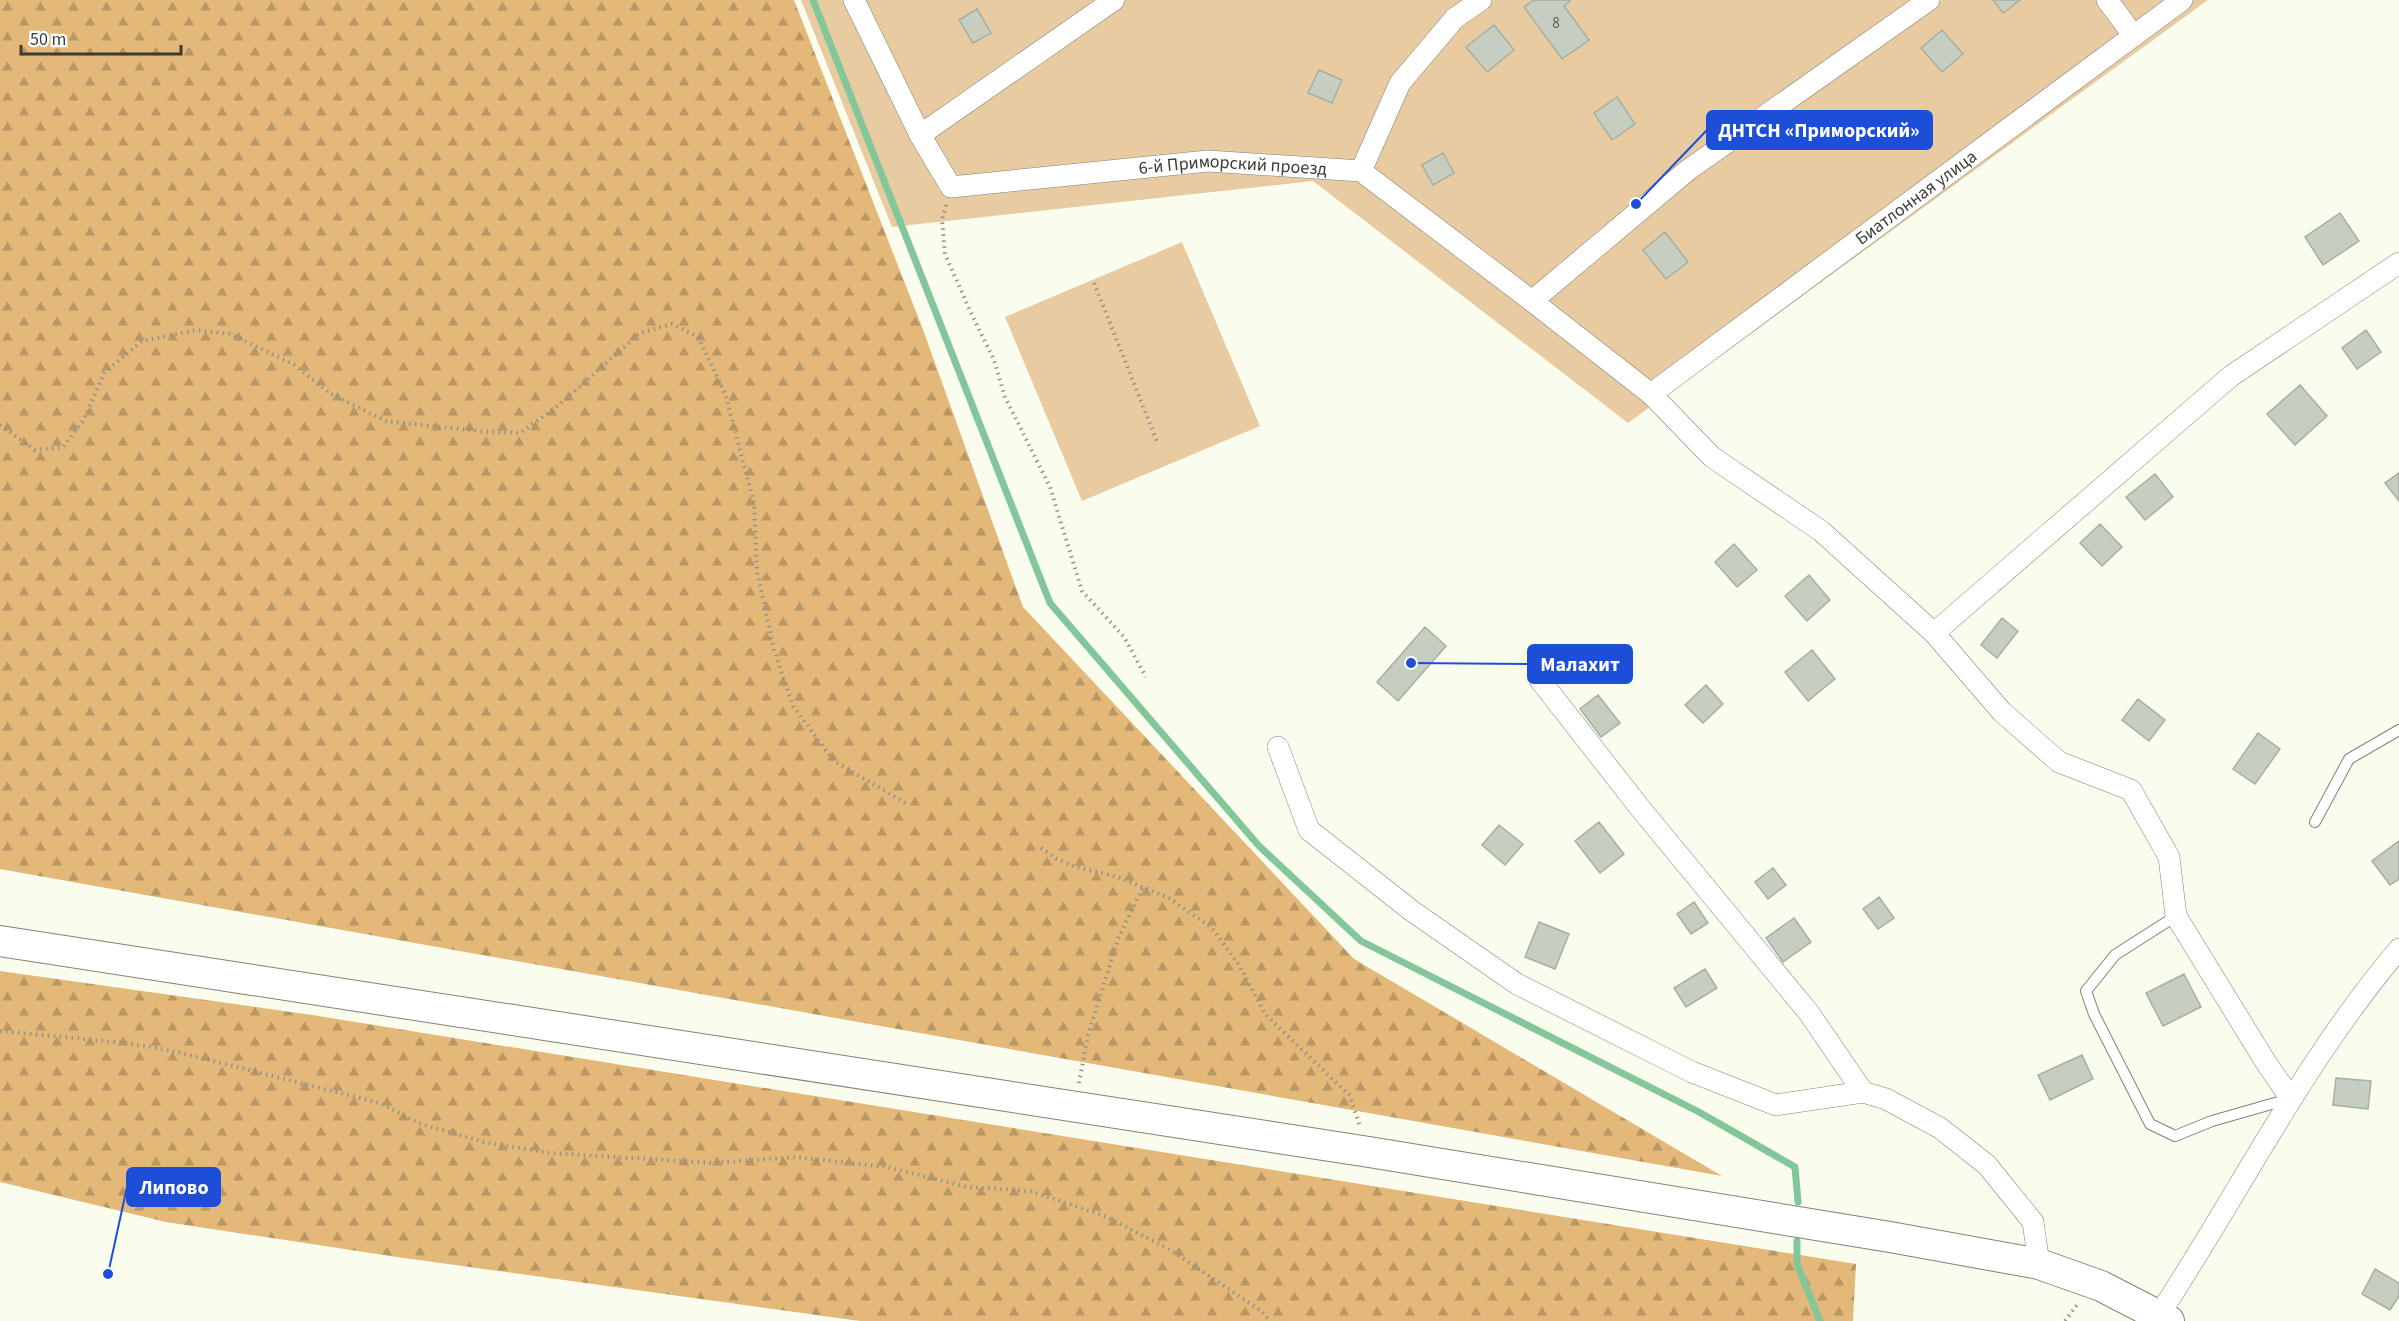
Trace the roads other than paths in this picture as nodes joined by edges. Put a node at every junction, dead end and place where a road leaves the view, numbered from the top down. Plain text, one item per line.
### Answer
1 (854, 0) edge
2 (1114, 0) edge
3 (1481, 0) edge
4 (1929, 0) edge
5 (2107, 0) edge
6 (2182, 0) edge
7 (2134, 36) junction
8 (920, 135) junction
9 (1361, 171) junction
10 (2399, 263) edge
11 (1532, 301) junction
12 (1651, 394) junction
13 (1934, 633) junction
14 (1540, 680) dead end
15 (2399, 730) edge
16 (1278, 747) dead end
17 (2315, 822) dead end
18 (2176, 916) junction
19 (0, 941) edge
20 (2396, 958) edge
21 (1863, 1092) junction
22 (2291, 1099) junction
23 (2039, 1264) junction
24 (2164, 1318) edge

1 - 8 street
2 - 8 street
3 - 9 street
4 - 11 street
5 - 7 street
6 - 7 street, Биатлонная улица
7 - 12 street, Биатлонная улица
8 - 9 street, 6-й Приморский проезд
9 - 11 street
10 - 13 street
11 - 12 street
12 - 13 street
13 - 18 street
14 - 21 street
15 - 17 lane
16 - 21 street
18 - 22 street
18 - 22 lane
19 - 23 main road
20 - 22 street
21 - 23 street
22 - 24 street
23 - 24 main road

